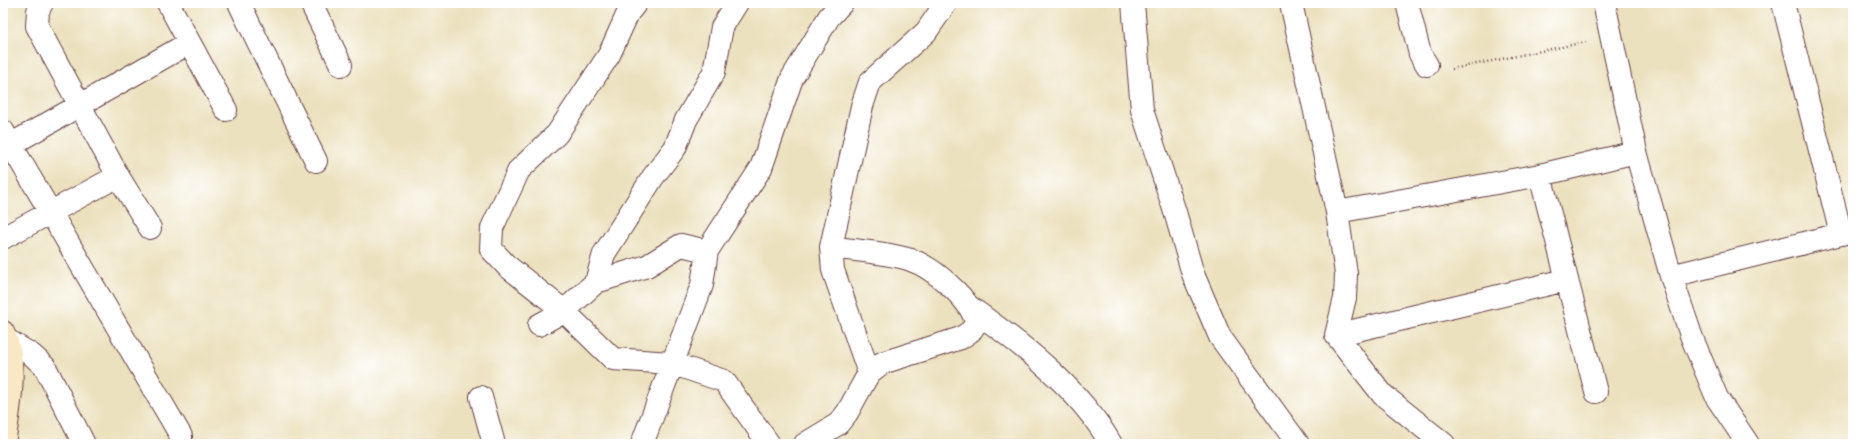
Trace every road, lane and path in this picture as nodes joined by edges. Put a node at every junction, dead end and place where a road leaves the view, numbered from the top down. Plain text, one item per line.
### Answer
1 (42, 3) edge
2 (168, 3) edge
3 (239, 3) edge
4 (311, 3) edge
5 (737, 3) edge
6 (842, 3) edge
7 (946, 3) edge
8 (1133, 3) edge
9 (1291, 3) edge
10 (1407, 3) edge
11 (1604, 3) edge
12 (1783, 3) edge
13 (627, 6) edge
14 (1611, 37) junction
15 (189, 43) junction
16 (341, 65) dead end
17 (1427, 65) joint
18 (80, 104) junction
19 (226, 110) dead end
20 (6, 142) edge
21 (1636, 152) junction
22 (316, 161) dead end
23 (1540, 175) junction
24 (118, 176) junction
25 (50, 212) junction
26 (1337, 212) junction
27 (150, 228) dead end
28 (1847, 232) edge
29 (3, 238) edge
30 (831, 247) junction
31 (707, 251) junction
32 (1671, 276) junction
33 (1566, 280) junction
34 (596, 282) junction
35 (971, 308) junction
36 (564, 311) junction
37 (539, 325) dead end
38 (1336, 335) junction
39 (5, 336) edge
40 (671, 363) junction
41 (869, 374) junction
42 (1596, 392) dead end
43 (481, 397) dead end
44 (6, 404) edge
45 (4, 444) edge
46 (84, 444) edge
47 (181, 444) edge
48 (494, 444) edge
49 (641, 444) edge
50 (769, 444) edge
51 (805, 444) edge
52 (1111, 444) edge
53 (1298, 444) edge
54 (1444, 444) edge
55 (1748, 444) edge

1 - 18 street
2 - 15 street
3 - 22 street
4 - 16 street
5 - 34 street
6 - 31 street
7 - 30 street
8 - 53 street
9 - 26 street
10 - 17 street
11 - 14 street
12 - 28 street
13 - 36 street
14 - 17 path
14 - 21 street
15 - 18 street
15 - 19 street
18 - 20 street
18 - 24 street
20 - 25 street
21 - 23 street
21 - 32 street
23 - 26 street
23 - 33 street
24 - 25 street
24 - 27 street
25 - 29 street
25 - 47 street
26 - 38 street
28 - 32 street
30 - 35 street
30 - 41 street
31 - 34 street
31 - 40 street
32 - 55 street
33 - 38 street
33 - 42 street
34 - 36 street
35 - 41 street
35 - 52 street
36 - 37 street
36 - 40 street
38 - 54 street
39 - 44 street
39 - 46 street
40 - 49 street
40 - 50 street
41 - 51 street
43 - 48 street
44 - 45 street

